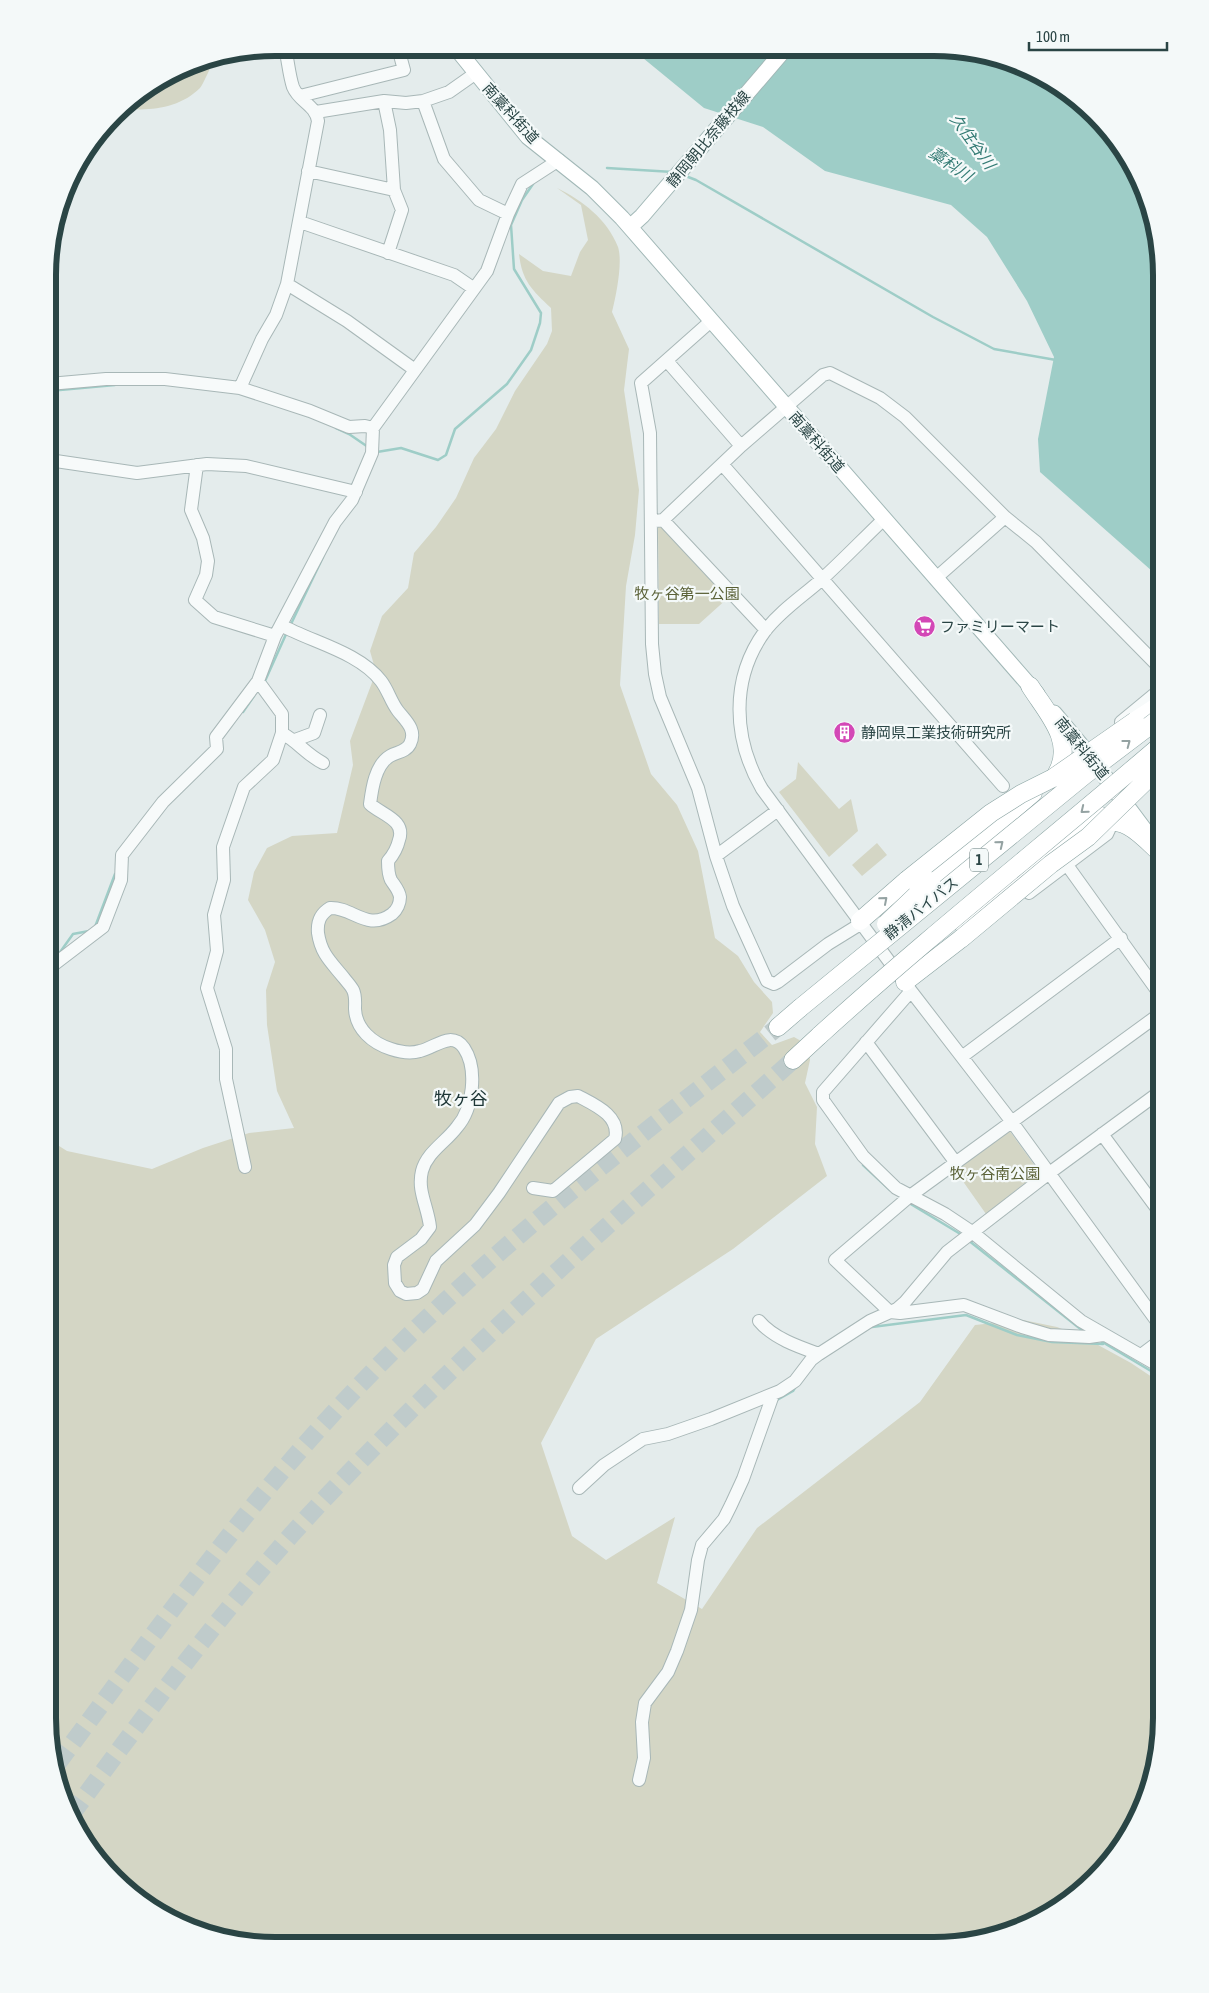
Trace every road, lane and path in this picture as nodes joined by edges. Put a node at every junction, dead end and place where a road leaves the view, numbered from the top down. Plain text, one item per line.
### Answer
1 (287, 56) edge
2 (400, 56) edge
3 (462, 56) edge
4 (778, 56) edge
5 (476, 73) junction
6 (300, 96) junction
7 (384, 101) junction
8 (423, 101) junction
9 (316, 112) junction
10 (559, 160) junction
11 (308, 171) junction
12 (394, 190) junction
13 (508, 214) junction
14 (300, 222) junction
15 (630, 227) junction
16 (388, 253) junction
17 (287, 284) junction
18 (473, 288) junction
19 (711, 321) junction
20 (667, 361) junction
21 (415, 370) junction
22 (56, 383) edge
23 (240, 388) junction
24 (786, 406) junction
25 (373, 428) junction
26 (741, 446) junction
27 (56, 461) edge
28 (722, 464) junction
29 (197, 465) junction
30 (356, 492) junction
31 (1005, 517) junction
32 (884, 519) junction
33 (657, 520) junction
34 (823, 578) junction
35 (936, 578) junction
36 (283, 626) junction
37 (766, 630) junction
38 (275, 636) junction
39 (1153, 661) edge
40 (258, 681) junction
41 (1030, 686) junction
42 (1153, 695) edge
43 (1153, 709) edge
44 (320, 715) dead end
45 (1153, 723) edge
46 (282, 733) junction
47 (295, 740) junction
48 (1085, 750) junction
49 (1153, 752) edge
50 (323, 763) dead end
51 (1057, 773) junction
52 (1153, 774) edge
53 (1153, 778) edge
54 (1003, 786) dead end
55 (1123, 799) junction
56 (778, 810) junction
57 (1113, 821) junction
58 (1091, 824) junction
59 (1153, 842) edge
60 (1153, 846) edge
61 (716, 856) junction
62 (1067, 864) junction
63 (861, 922) junction
64 (963, 931) junction
65 (1121, 938) junction
66 (941, 955) junction
67 (56, 963) edge
68 (1153, 984) edge
69 (908, 987) junction
70 (800, 1008) junction
71 (1153, 1019) edge
72 (778, 1027) tunnel mouth
73 (820, 1035) junction
74 (866, 1042) junction
75 (962, 1056) junction
76 (793, 1060) tunnel mouth
77 (1153, 1096) edge
78 (1012, 1122) junction
79 (1102, 1134) junction
80 (956, 1163) junction
81 (245, 1167) dead end
82 (1048, 1174) junction
83 (533, 1188) dead end
84 (910, 1196) junction
85 (1153, 1203) edge
86 (972, 1232) junction
87 (890, 1312) junction
88 (1153, 1316) edge
89 (759, 1321) dead end
90 (1103, 1335) junction
91 (1153, 1346) edge
92 (819, 1354) junction
93 (1141, 1354) junction
94 (1153, 1362) edge
95 (773, 1395) junction
96 (579, 1488) dead end
97 (640, 1780) dead end

1 - 6 street
2 - 6 street
3 - 5 main road, 南藁科街道
4 - 15 main road, 静岡朝比奈藤枝線
5 - 8 street
5 - 10 main road, 南藁科街道
6 - 9 street
7 - 8 street
7 - 9 street
7 - 12 street
8 - 13 street
9 - 11 street
10 - 13 street
10 - 15 main road, 南藁科街道
11 - 12 street
11 - 14 street
12 - 16 street
13 - 18 street
14 - 16 street
14 - 17 street
15 - 19 main road, 南藁科街道
16 - 18 street
17 - 21 street
17 - 23 street
18 - 21 street
19 - 20 street
19 - 24 main road, 南藁科街道
20 - 26 street
20 - 33 street
21 - 25 street
22 - 23 street
23 - 25 street
24 - 26 street
24 - 31 street
24 - 32 main road, 南藁科街道
25 - 30 street
26 - 28 street
27 - 29 street
28 - 33 street
28 - 34 street
29 - 30 street
29 - 38 street
30 - 36 street
31 - 35 street
31 - 39 street
32 - 34 street
32 - 35 main road, 南藁科街道
33 - 37 street
33 - 61 street
34 - 37 street
34 - 54 street
35 - 41 main road, 南藁科街道
36 - 38 street
36 - 83 street
37 - 56 street
38 - 40 street
40 - 46 street
40 - 67 street
41 - 48 main road, 南藁科街道
41 - 51 highway
42 - 48 street
63 -> 43 highway, 1, bridge
44 - 47 street
70 -> 45 highway, 静清バイパス / 1, bridge
46 - 47 street
46 - 81 street
47 - 50 street
48 - 51 highway, 1
48 - 55 main road, 南藁科街道
49 -> 73 highway, 静清バイパス / 1, bridge
51 - 70 highway, 1, bridge
52 - 64 highway, 1, bridge
53 - 55 street
55 - 58 highway, 1
55 - 59 main road, 南藁科街道
56 - 61 street
56 - 63 street
57 - 58 highway, 1
57 - 60 highway
57 - 62 street
58 - 64 highway, 1
61 - 63 street
62 - 65 street
62 - 66 street
63 - 69 street
64 - 66 highway, 1
64 - 73 highway, 1, bridge
65 - 68 street
65 - 75 street
66 - 69 highway, 1
69 - 74 street
69 - 75 street
70 - 72 highway, 静清バイパス / 1
71 - 78 street
73 - 76 highway, 静清バイパス / 1
74 - 80 street
74 - 84 street
75 - 78 street
77 - 79 street
78 - 80 street
78 - 82 street
79 - 82 street
79 - 85 street
80 - 84 street
82 - 86 street
82 - 88 street
84 - 86 street
84 - 87 street
86 - 87 street
86 - 90 street
87 - 90 street
87 - 92 street
89 - 92 street
90 - 93 street
91 - 93 street
92 - 95 street
93 - 94 street
95 - 96 street
95 - 97 street

